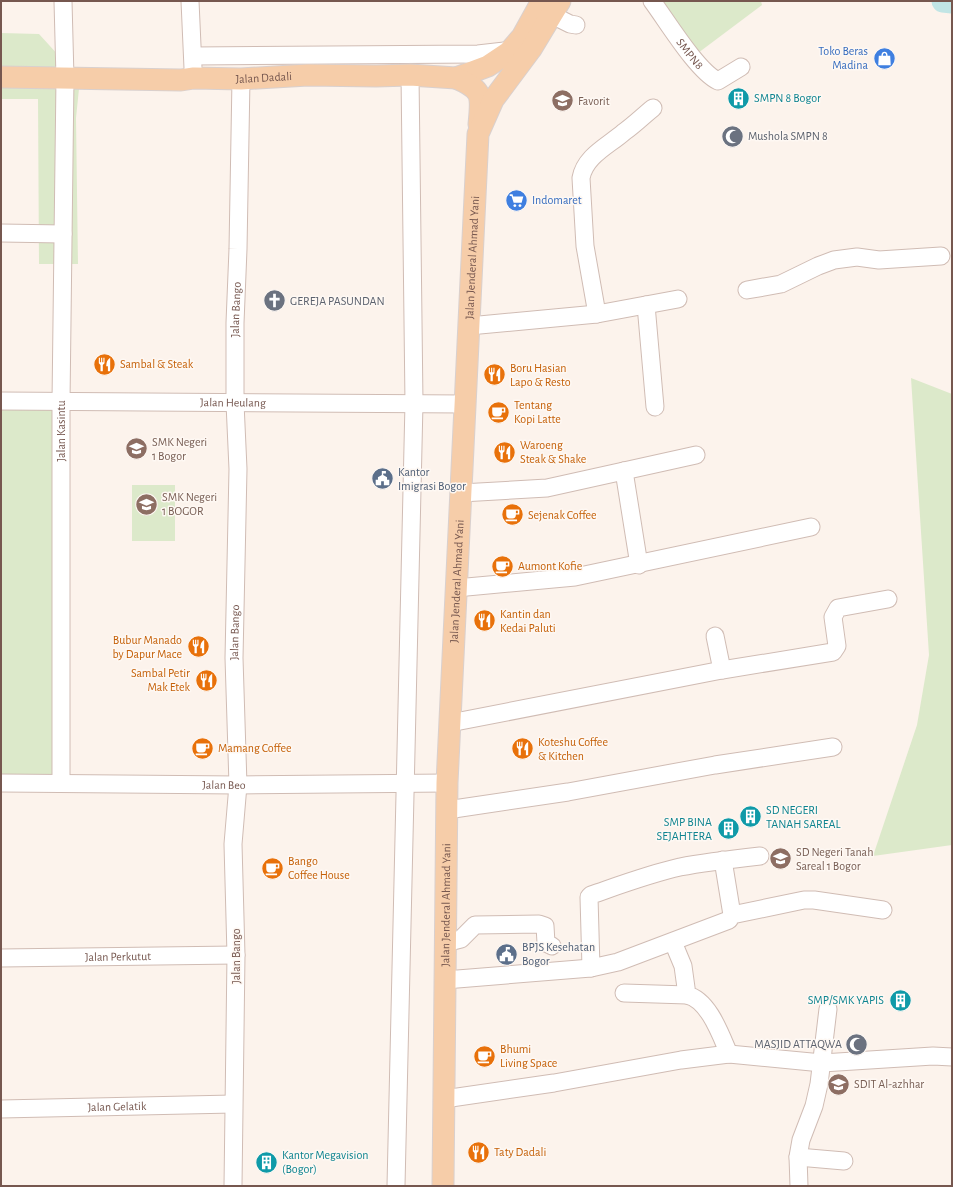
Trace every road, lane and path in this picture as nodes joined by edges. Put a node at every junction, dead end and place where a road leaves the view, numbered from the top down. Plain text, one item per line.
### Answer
1 (63, 1) edge
2 (190, 1) edge
3 (652, 1) edge
4 (551, 6) edge
5 (576, 25) dead end
6 (514, 47) junction
7 (423, 54) junction
8 (374, 55) junction
9 (193, 56) junction
10 (304, 65) junction
11 (741, 67) dead end
12 (419, 75) junction
13 (376, 76) junction
14 (1, 77) edge
15 (65, 78) junction
16 (194, 78) junction
17 (456, 78) junction
18 (241, 79) junction
19 (653, 108) dead end
20 (478, 134) junction
21 (1, 233) edge
22 (63, 234) junction
23 (941, 256) dead end
24 (747, 290) dead end
25 (678, 300) dead end
26 (646, 305) junction
27 (597, 314) junction
28 (469, 326) junction
29 (1, 401) edge
30 (61, 402) junction
31 (235, 403) junction
32 (414, 403) junction
33 (465, 404) junction
34 (655, 407) dead end
35 (696, 455) dead end
36 (624, 471) junction
37 (461, 493) junction
38 (811, 527) dead end
39 (639, 564) junction
40 (456, 588) junction
41 (888, 599) dead end
42 (715, 636) dead end
43 (722, 670) junction
44 (450, 722) junction
45 (833, 747) dead end
46 (1, 783) edge
47 (61, 783) junction
48 (405, 783) junction
49 (447, 783) junction
50 (238, 785) junction
51 (447, 810) junction
52 (760, 856) dead end
53 (723, 860) junction
54 (883, 910) dead end
55 (732, 915) junction
56 (673, 942) junction
57 (445, 943) junction
58 (552, 946) dead end
59 (236, 956) junction
60 (1, 958) edge
61 (591, 968) junction
62 (445, 980) junction
63 (624, 993) dead end
64 (687, 995) junction
65 (828, 1009) dead end
66 (729, 1054) junction
67 (951, 1057) edge
68 (822, 1063) junction
69 (444, 1100) junction
70 (233, 1104) junction
71 (1, 1109) edge
72 (798, 1157) junction
73 (844, 1161) dead end
74 (233, 1186) edge
75 (396, 1186) edge
76 (443, 1186) edge
77 (798, 1186) edge

1 - 15 street, Jalan Kasintu
2 - 9 street
3 - 11 street, SMPN8
4 - 5 street
4 - 6 main road
4 - 20 main road, Jalan Jenderal Ahmad Yani
6 - 7 street
6 - 17 main road, Jalan Dadali
7 - 8 street
7 - 12 street
8 - 10 street
8 - 13 street
9 - 10 street
9 - 16 street
10 - 13 main road, Jalan Dadali
10 - 18 main road, Jalan Dadali
12 - 13 main road, Jalan Dadali
12 - 17 main road, Jalan Dadali
12 - 32 street
14 - 15 main road, Jalan Dadali
15 - 16 main road, Jalan Dadali
15 - 22 street, Jalan Kasintu
16 - 18 main road, Jalan Dadali
17 - 20 main road
18 - 31 street, Jalan Bango
19 - 27 street
20 - 28 main road, Jalan Jenderal Ahmad Yani
21 - 22 street
22 - 30 street, Jalan Kasintu
23 - 24 street
25 - 26 street
26 - 27 street
26 - 34 street
27 - 28 street
28 - 33 main road, Jalan Jenderal Ahmad Yani
29 - 30 street, Jalan Heulang
30 - 31 street, Jalan Heulang
30 - 47 street, Jalan Kasintu
31 - 32 street, Jalan Heulang
31 - 50 street, Jalan Bango
32 - 33 street, Jalan Heulang
32 - 48 street
33 - 37 main road, Jalan Jenderal Ahmad Yani
35 - 36 street
36 - 37 street
36 - 39 street
37 - 40 main road, Jalan Jenderal Ahmad Yani
38 - 39 street
39 - 40 street
40 - 44 main road, Jalan Jenderal Ahmad Yani
41 - 43 street
42 - 43 street
43 - 44 street
44 - 49 main road, Jalan Jenderal Ahmad Yani
45 - 51 street
46 - 47 street, Jalan Beo
47 - 50 street, Jalan Beo
48 - 49 street, Jalan Beo
48 - 50 street, Jalan Beo
48 - 75 street
49 - 51 main road, Jalan Jenderal Ahmad Yani
50 - 59 street, Jalan Bango
51 - 57 main road, Jalan Jenderal Ahmad Yani
52 - 53 street
53 - 55 street
53 - 61 street
54 - 55 street
55 - 56 street
56 - 61 street
56 - 64 street
57 - 58 street
57 - 62 main road, Jalan Jenderal Ahmad Yani
59 - 60 street, Jalan Perkutut
59 - 70 street, Jalan Bango
61 - 62 street
62 - 69 main road, Jalan Jenderal Ahmad Yani
63 - 64 street
64 - 66 street
65 - 68 street
66 - 68 street
66 - 69 street
67 - 68 street
68 - 72 street
69 - 76 main road, Jalan Jenderal Ahmad Yani
70 - 71 street, Jalan Gelatik
70 - 74 street, Jalan Bango
72 - 73 street
72 - 77 street

